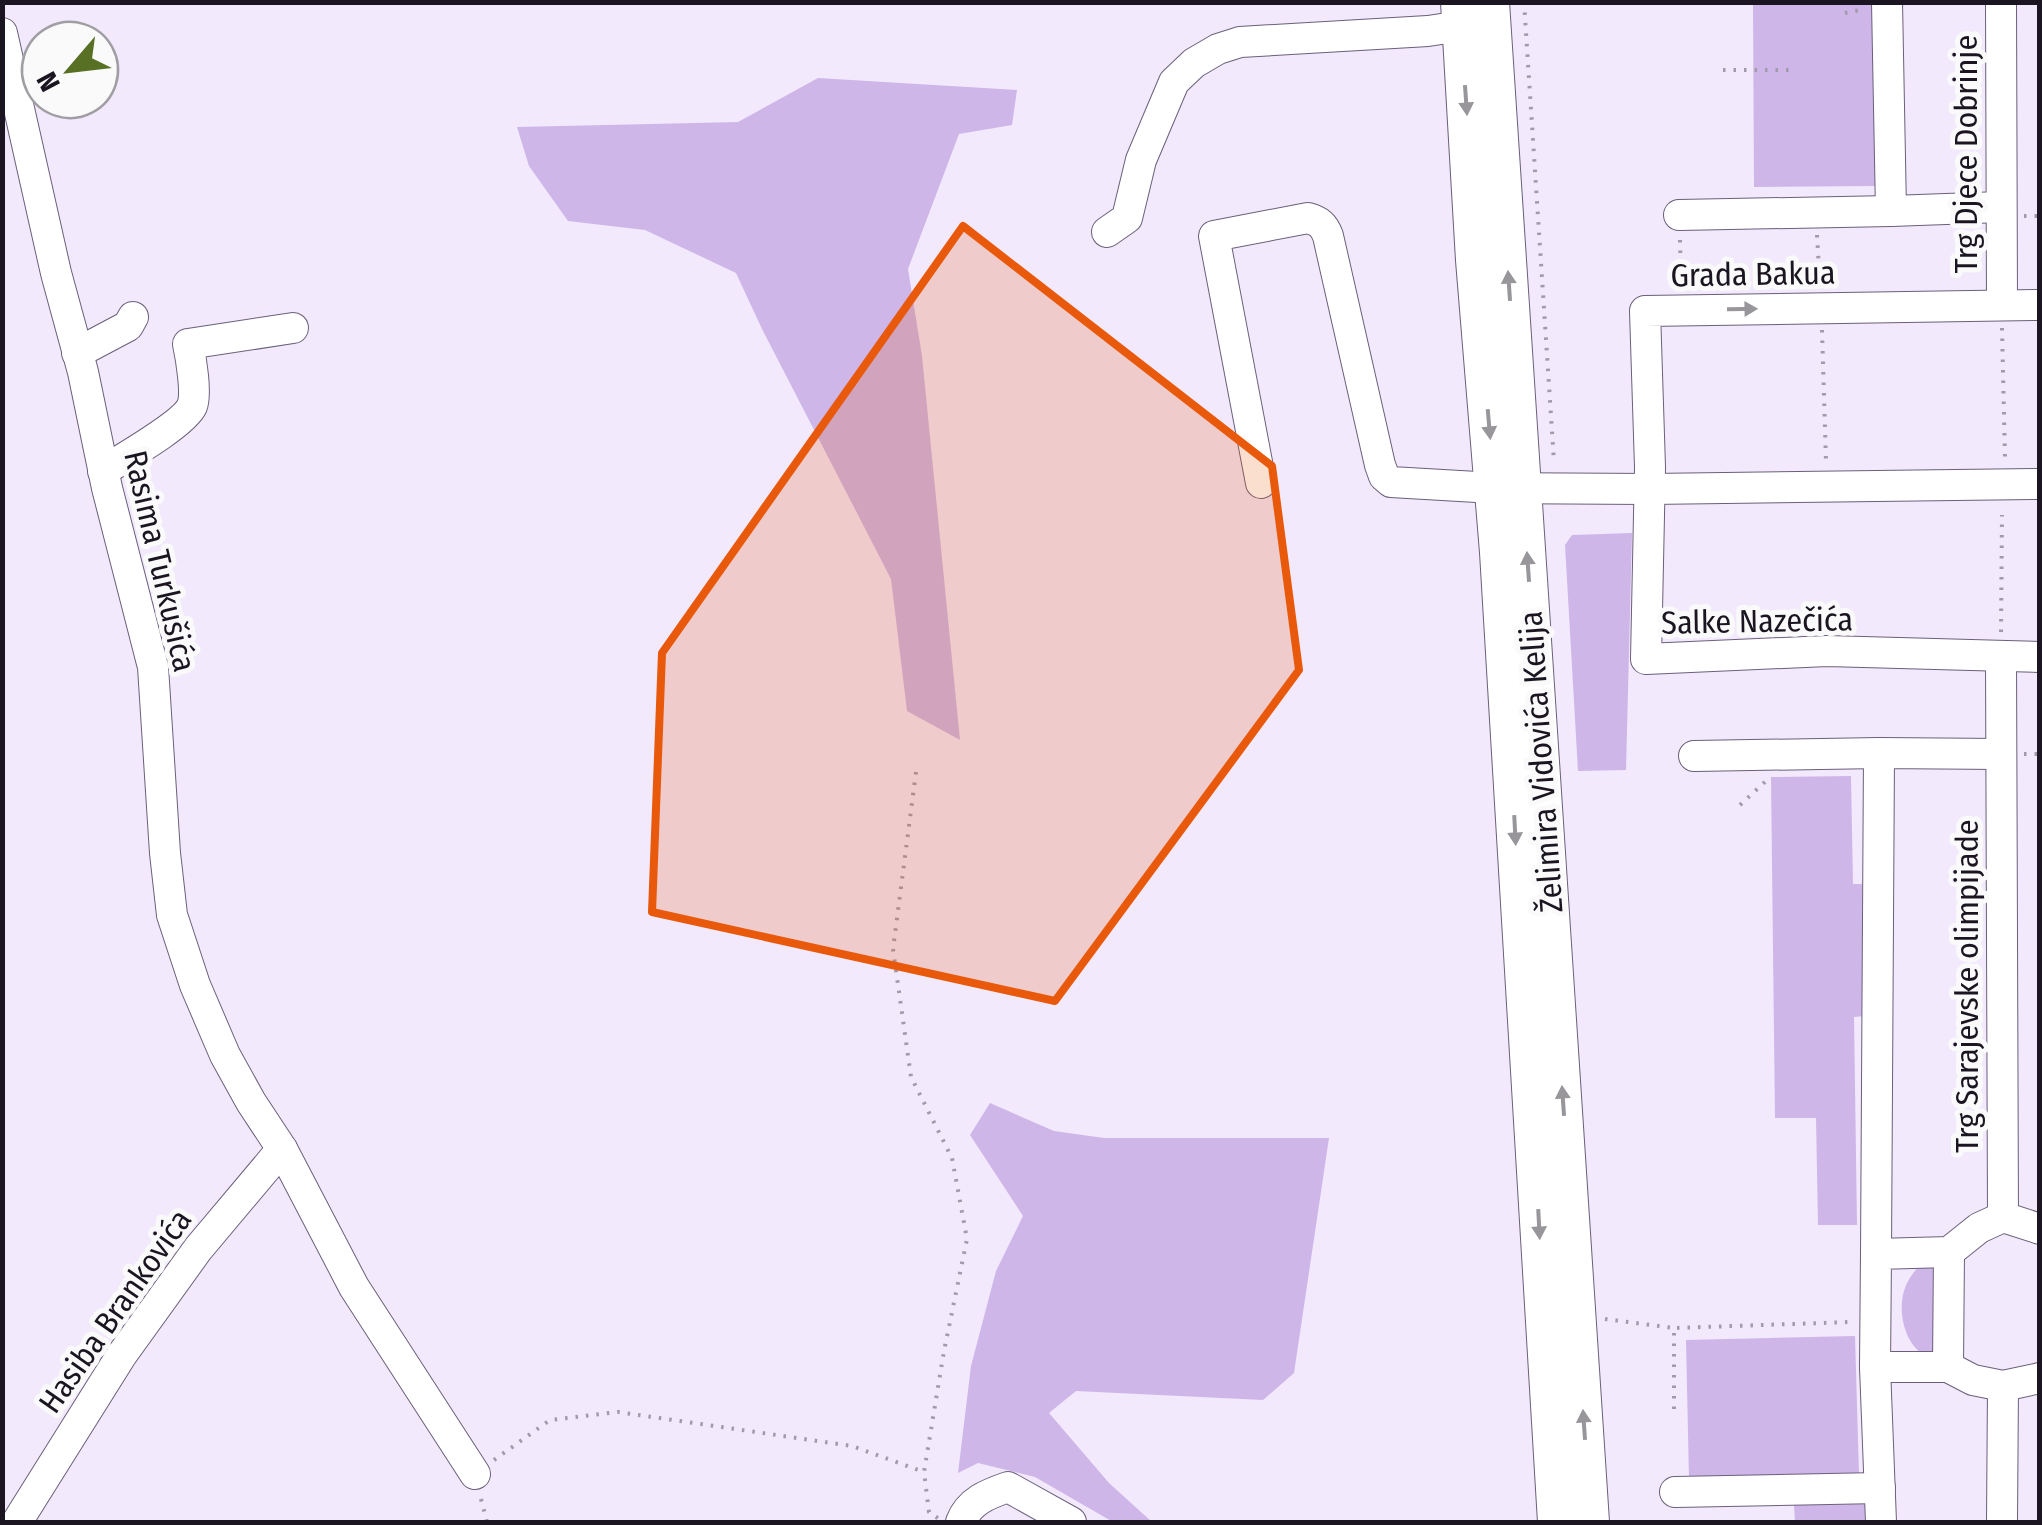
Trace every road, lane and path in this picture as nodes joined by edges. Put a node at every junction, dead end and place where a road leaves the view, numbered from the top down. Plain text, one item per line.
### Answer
1 (1887, 2) edge
2 (2000, 2) edge
3 (1470, 10) edge
4 (2, 33) edge
5 (1723, 70) dead end
6 (1788, 70) dead end
7 (2001, 206) junction
8 (1891, 211) junction
9 (1816, 212) junction
10 (1679, 216) joint
11 (1107, 232) dead end
12 (2002, 304) junction
13 (2040, 306) edge
14 (1821, 308) junction
15 (1682, 310) junction
16 (133, 317) dead end
17 (293, 328) dead end
18 (77, 353) junction
19 (1826, 466) dead end
20 (2005, 468) dead end
21 (103, 471) junction
22 (1262, 483) dead end
23 (2040, 484) edge
24 (1509, 488) junction
25 (1650, 488) junction
26 (2002, 515) dead end
27 (2001, 657) junction
28 (2040, 657) edge
29 (1879, 753) junction
30 (2001, 754) junction
31 (1694, 756) dead end
32 (916, 772) dead end
33 (1758, 789) dead end
34 (1740, 806) dead end
35 (282, 1149) junction
36 (2003, 1217) junction
37 (2040, 1229) edge
38 (1949, 1252) junction
39 (1876, 1254) junction
40 (1600, 1319) dead end
41 (1876, 1321) junction
42 (1674, 1328) junction
43 (1948, 1366) junction
44 (1875, 1367) junction
45 (2040, 1378) edge
46 (2004, 1386) junction
47 (1674, 1409) dead end
48 (924, 1472) junction
49 (475, 1474) joint
50 (1880, 1488) junction
51 (1676, 1492) dead end
52 (17, 1522) edge
53 (942, 1522) edge
54 (961, 1522) edge
55 (1071, 1522) edge
56 (1557, 1522) edge
57 (1590, 1522) edge
58 (1881, 1522) edge
59 (2002, 1522) edge

1 - 8 street
2 - 7 street, Trg Djece Dobrinje
3 - 11 street
3 - 24 main road, Želimira Vidovića Kelija
4 - 18 street, Rasima Turkušića
5 - 6 path
7 - 8 street
7 - 12 street, Trg Djece Dobrinje
8 - 9 street
9 - 10 street
9 - 14 path
10 - 15 path
12 - 13 street, Grada Bakua
12 - 14 street, Grada Bakua
12 - 20 path
15 -> 14 street, Grada Bakua
14 - 19 path
15 - 25 street, Grada Bakua
16 - 18 street
17 - 21 street
18 - 21 street, Rasima Turkušića
21 - 35 street, Rasima Turkušića
22 - 24 street
23 - 25 street
24 - 25 street
24 -> 56 main road, Želimira Vidovića Kelija
57 -> 24 main road, Želimira Vidovića Kelija
25 - 27 street, Salke Nazečića
26 - 27 path
27 - 28 street, Salke Nazečića
27 - 30 street, Trg Sarajevske olimpijade
29 - 30 street
29 - 31 street
29 - 39 street
30 - 36 street, Trg Sarajevske olimpijade
32 - 48 path
33 - 34 path
35 - 49 street, Rasima Turkušića
35 - 52 street, Hasiba Brankovića
36 - 37 street
36 - 38 street
38 - 39 street
38 - 43 street
39 - 41 street
40 - 42 path
41 - 42 path
41 - 44 street
42 - 47 path
43 - 44 street
43 - 46 street
44 - 50 street
45 - 46 street
46 - 59 street
48 - 49 path
48 - 53 path
50 - 51 street
50 - 58 street
54 - 55 street

